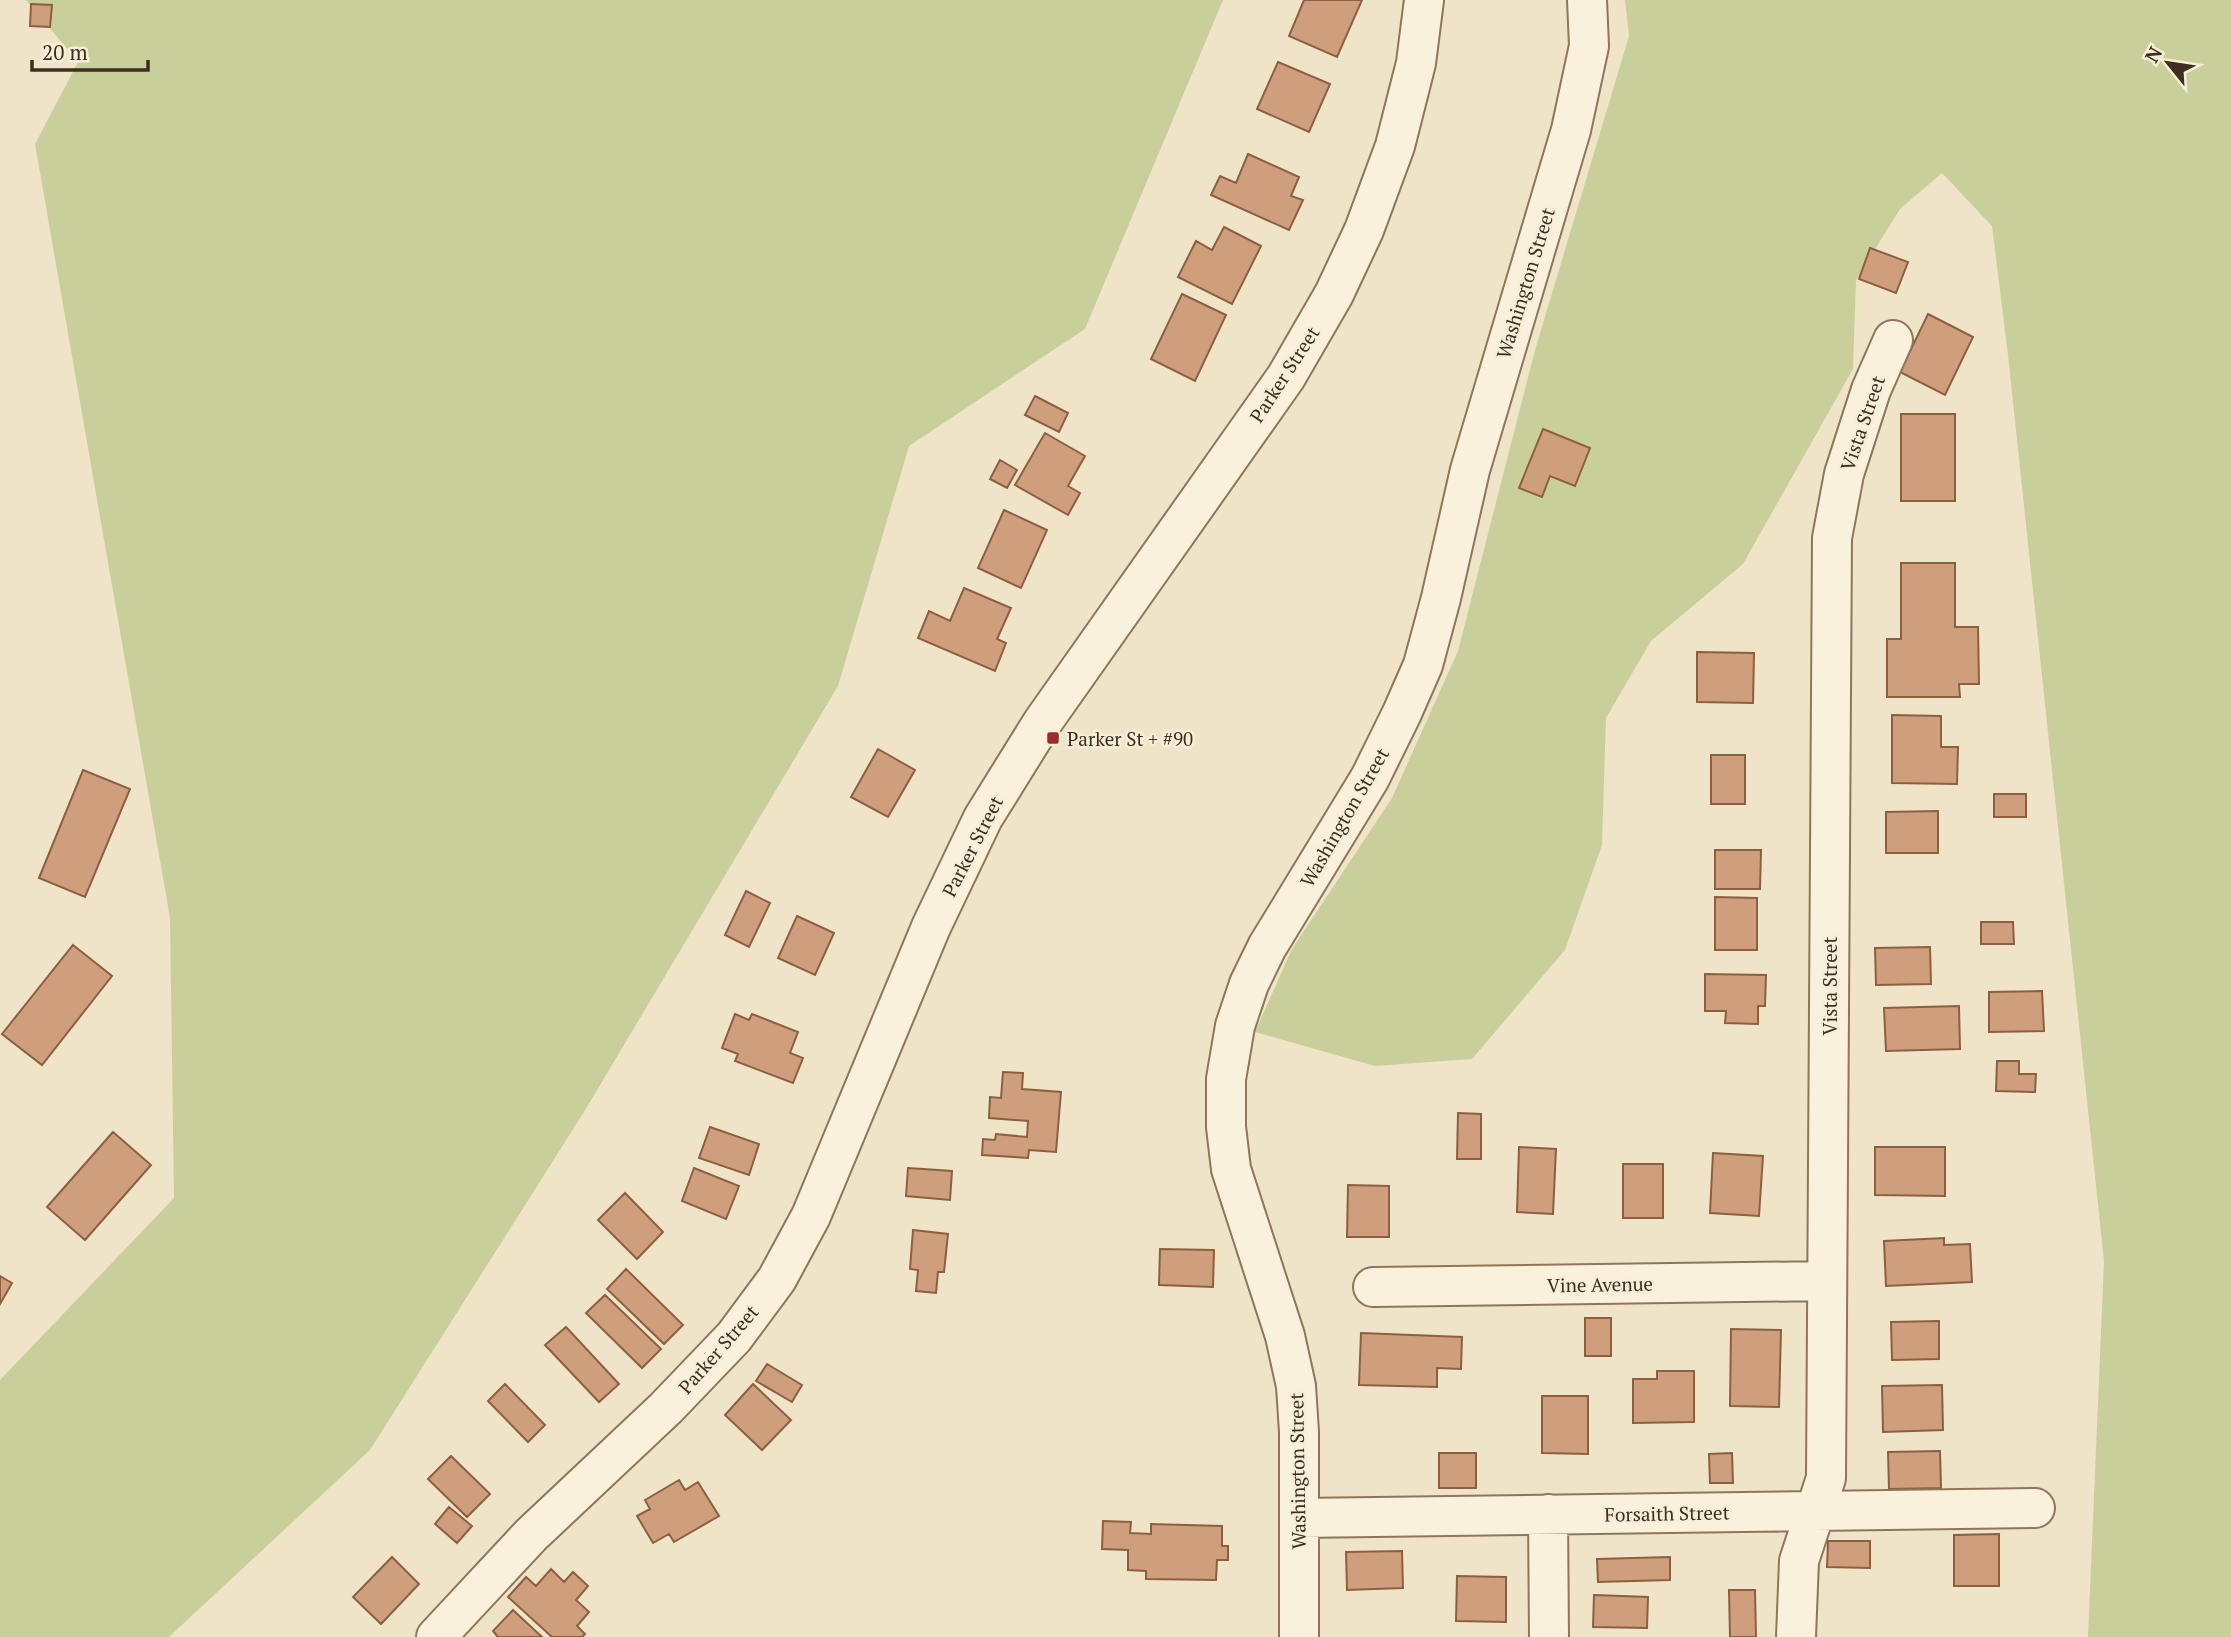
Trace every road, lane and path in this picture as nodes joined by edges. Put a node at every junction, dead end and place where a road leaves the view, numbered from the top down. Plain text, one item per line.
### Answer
1 (1424, 0) edge
2 (1587, 0) edge
3 (1893, 340) dead end
4 (1827, 1281) junction
5 (1373, 1287) dead end
6 (2035, 1508) dead end
7 (1816, 1511) junction
8 (1548, 1514) junction
9 (1299, 1518) junction
10 (436, 1637) edge
11 (1299, 1637) edge
12 (1549, 1637) edge
13 (1796, 1637) edge

1 - 10 street, Parker Street
2 - 9 street, Washington Street
3 - 4 street, Vista Street
4 - 5 street, Vine Avenue
4 - 7 street, Vista Street
6 - 7 street, Forsaith Street
7 - 8 street, Forsaith Street
7 - 13 street, Vista Street
8 - 9 street, Forsaith Street
8 - 12 street
9 - 11 street, Washington Street

